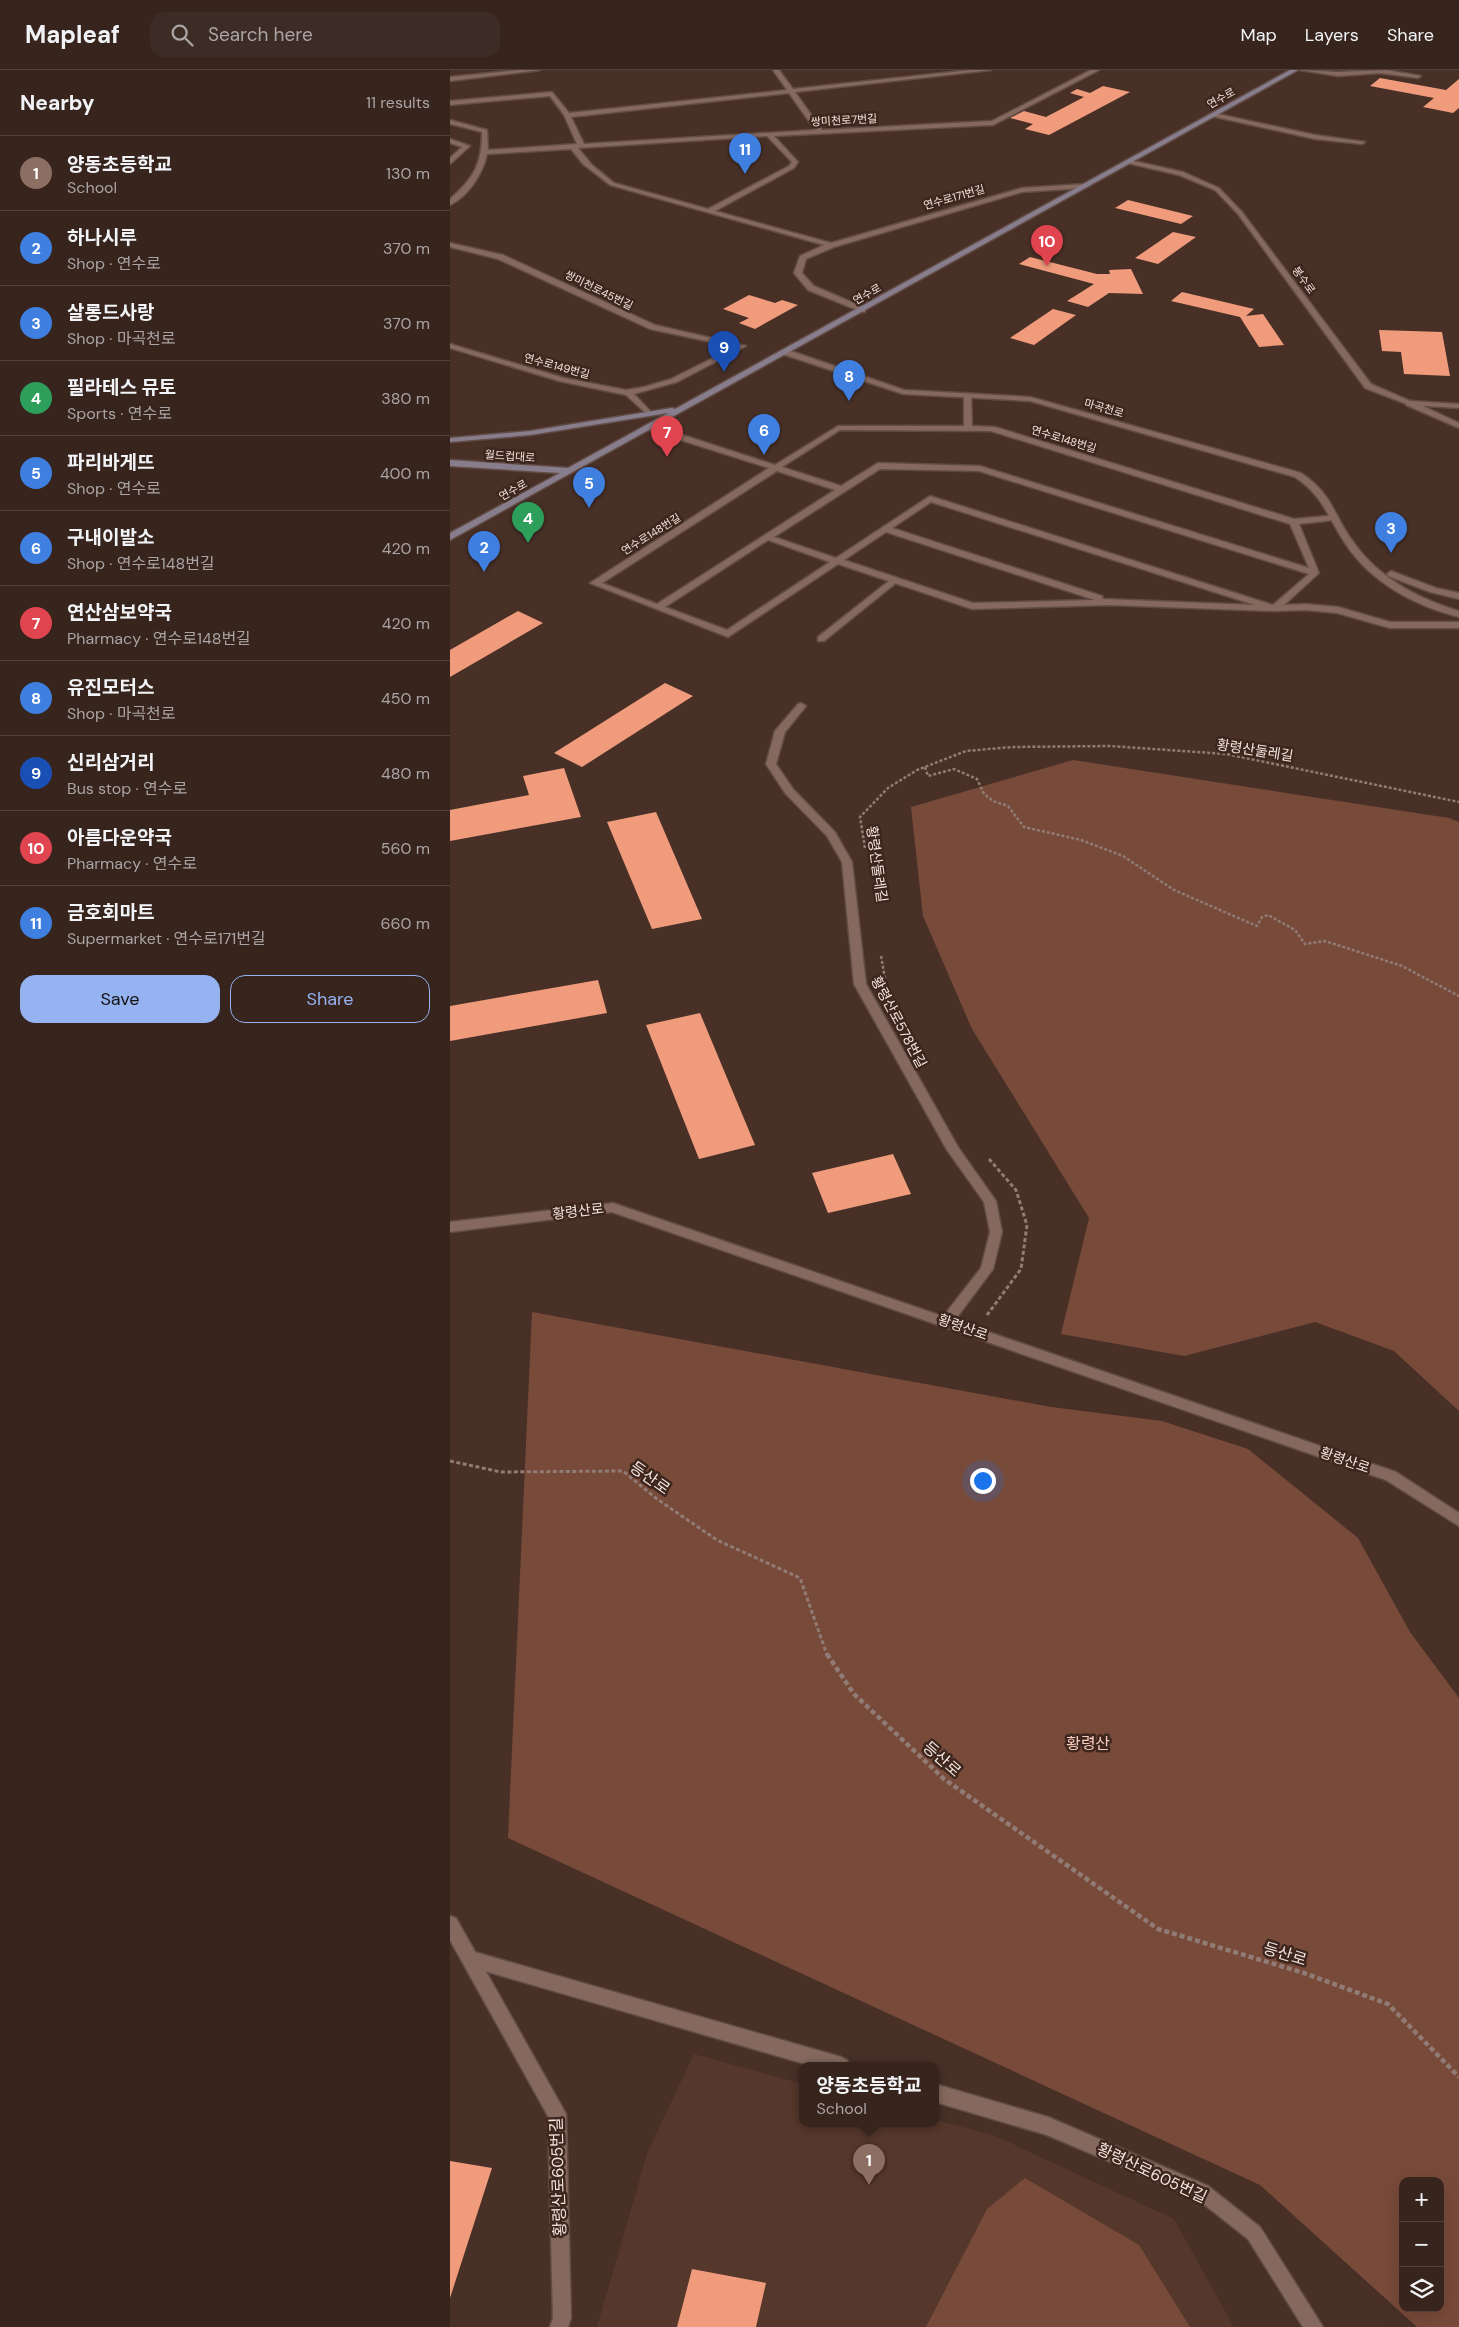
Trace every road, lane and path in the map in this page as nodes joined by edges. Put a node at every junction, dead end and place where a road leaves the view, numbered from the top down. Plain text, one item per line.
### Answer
1 (537, 70) edge
2 (776, 70) edge
3 (988, 70) edge
4 (1096, 70) edge
5 (1295, 70) edge
6 (1303, 70) edge
7 (1418, 76) dead end
8 (450, 79) edge
9 (791, 91) junction
10 (450, 102) edge
11 (567, 115) junction
12 (1213, 115) junction
13 (450, 122) edge
14 (820, 132) junction
15 (768, 134) junction
16 (450, 141) edge
17 (1362, 142) dead end
18 (577, 145) junction
19 (486, 152) junction
20 (450, 162) edge
21 (1129, 162) junction
22 (1085, 186) junction
23 (450, 203) edge
24 (709, 211) junction
25 (450, 244) edge
26 (831, 245) junction
27 (862, 310) junction
28 (450, 346) edge
29 (742, 346) joint
30 (785, 352) junction
31 (628, 392) junction
32 (967, 395) junction
33 (1409, 404) junction
34 (1459, 406) edge
35 (684, 408) junction
36 (649, 414) junction
37 (1459, 426) edge
38 (649, 427) junction
39 (968, 429) junction
40 (450, 440) edge
41 (450, 463) edge
42 (776, 468) junction
43 (569, 471) junction
44 (842, 489) junction
45 (1334, 517) junction
46 (1294, 522) junction
47 (885, 529) junction
48 (450, 537) edge
49 (766, 538) junction
50 (837, 561) junction
51 (1372, 566) junction
52 (1315, 573) junction
53 (894, 580) junction
54 (1459, 596) edge
55 (1109, 602) junction
56 (658, 607) junction
57 (1275, 608) junction
58 (1459, 614) edge
59 (1459, 626) edge
60 (822, 639) dead end
61 (801, 706) dead end
62 (925, 767) junction
63 (1459, 802) edge
64 (866, 857) dead end
65 (881, 954) dead end
66 (888, 991) dead end
67 (1459, 996) edge
68 (985, 1154) dead end
69 (450, 1227) edge
70 (947, 1321) junction
71 (975, 1331) junction
72 (450, 1461) edge
73 (1459, 1520) edge
74 (450, 1924) edge
75 (470, 1959) junction
76 (827, 2062) edge
77 (1459, 2077) edge
78 (939, 2095) edge
79 (559, 2327) edge
80 (1314, 2327) edge

1 - 8 street
2 - 9 street
3 - 9 street
4 - 14 street, 쌍미천로7번길
5 - 12 main road, 연수로
6 - 7 street
9 - 11 street
9 - 14 street
10 - 11 street
11 - 18 street
12 - 17 street
12 - 21 main road, 연수로
13 - 19 street
14 - 15 street, 쌍미천로7번길
15 - 18 street, 쌍미천로7번길
15 - 24 street
16 - 20 street
18 - 19 street, 쌍미천로7번길
18 - 24 street
19 - 23 street
21 - 22 main road, 연수로
21 - 33 street, 봉수로
22 - 26 street, 연수로171번길
22 - 27 main road, 연수로
24 - 26 street
25 - 29 street, 쌍미천로45번길
26 - 27 street, 연수로171번길
27 - 30 main road, 연수로
28 - 31 street, 연수로149번길
29 - 31 street, 연수로149번길
30 - 32 street, 마곡천로
30 - 35 main road, 연수로
31 - 36 street
32 - 39 street
32 - 45 street, 마곡천로
33 - 34 street, 봉수로
33 - 37 street
35 - 36 main road
35 - 38 main road, 연수로
36 - 40 main road
38 - 42 street
38 - 43 main road, 연수로
39 - 42 street, 연수로148번길
39 - 46 street, 연수로148번길
41 - 43 main road, 월드컵대로
42 - 44 street
42 - 56 street, 연수로148번길
43 - 48 main road, 연수로
44 - 49 street
44 - 52 street
45 - 46 street
45 - 51 street, 마곡천로
46 - 52 street
47 - 50 street, 연수로148번길
47 - 55 street, 연수로148번길
47 - 57 street, 연수로148번길
49 - 50 street, 연수로148번길
49 - 56 street
50 - 53 street, 연수로148번길
50 - 56 street, 연수로148번길
51 - 54 street, 마곡천로
51 - 58 street, 마곡천로
52 - 57 street
53 - 55 street, 연수로148번길
53 - 60 street
55 - 57 street, 연수로148번길
57 - 59 street, 연수로148번길
61 - 70 street, 황령산로578번길
62 - 63 path, 황령산둘레길
62 - 64 path, 황령산둘레길
62 - 67 path
65 - 66 path
68 - 71 path
69 - 70 street, 황령산로
70 - 71 street, 황령산로
71 - 73 street, 황령산로
72 - 77 path, 등산로
74 - 75 street, 황령산로605번길
75 - 76 street
75 - 79 street, 황령산로605번길
78 - 80 street, 황령산로605번길

